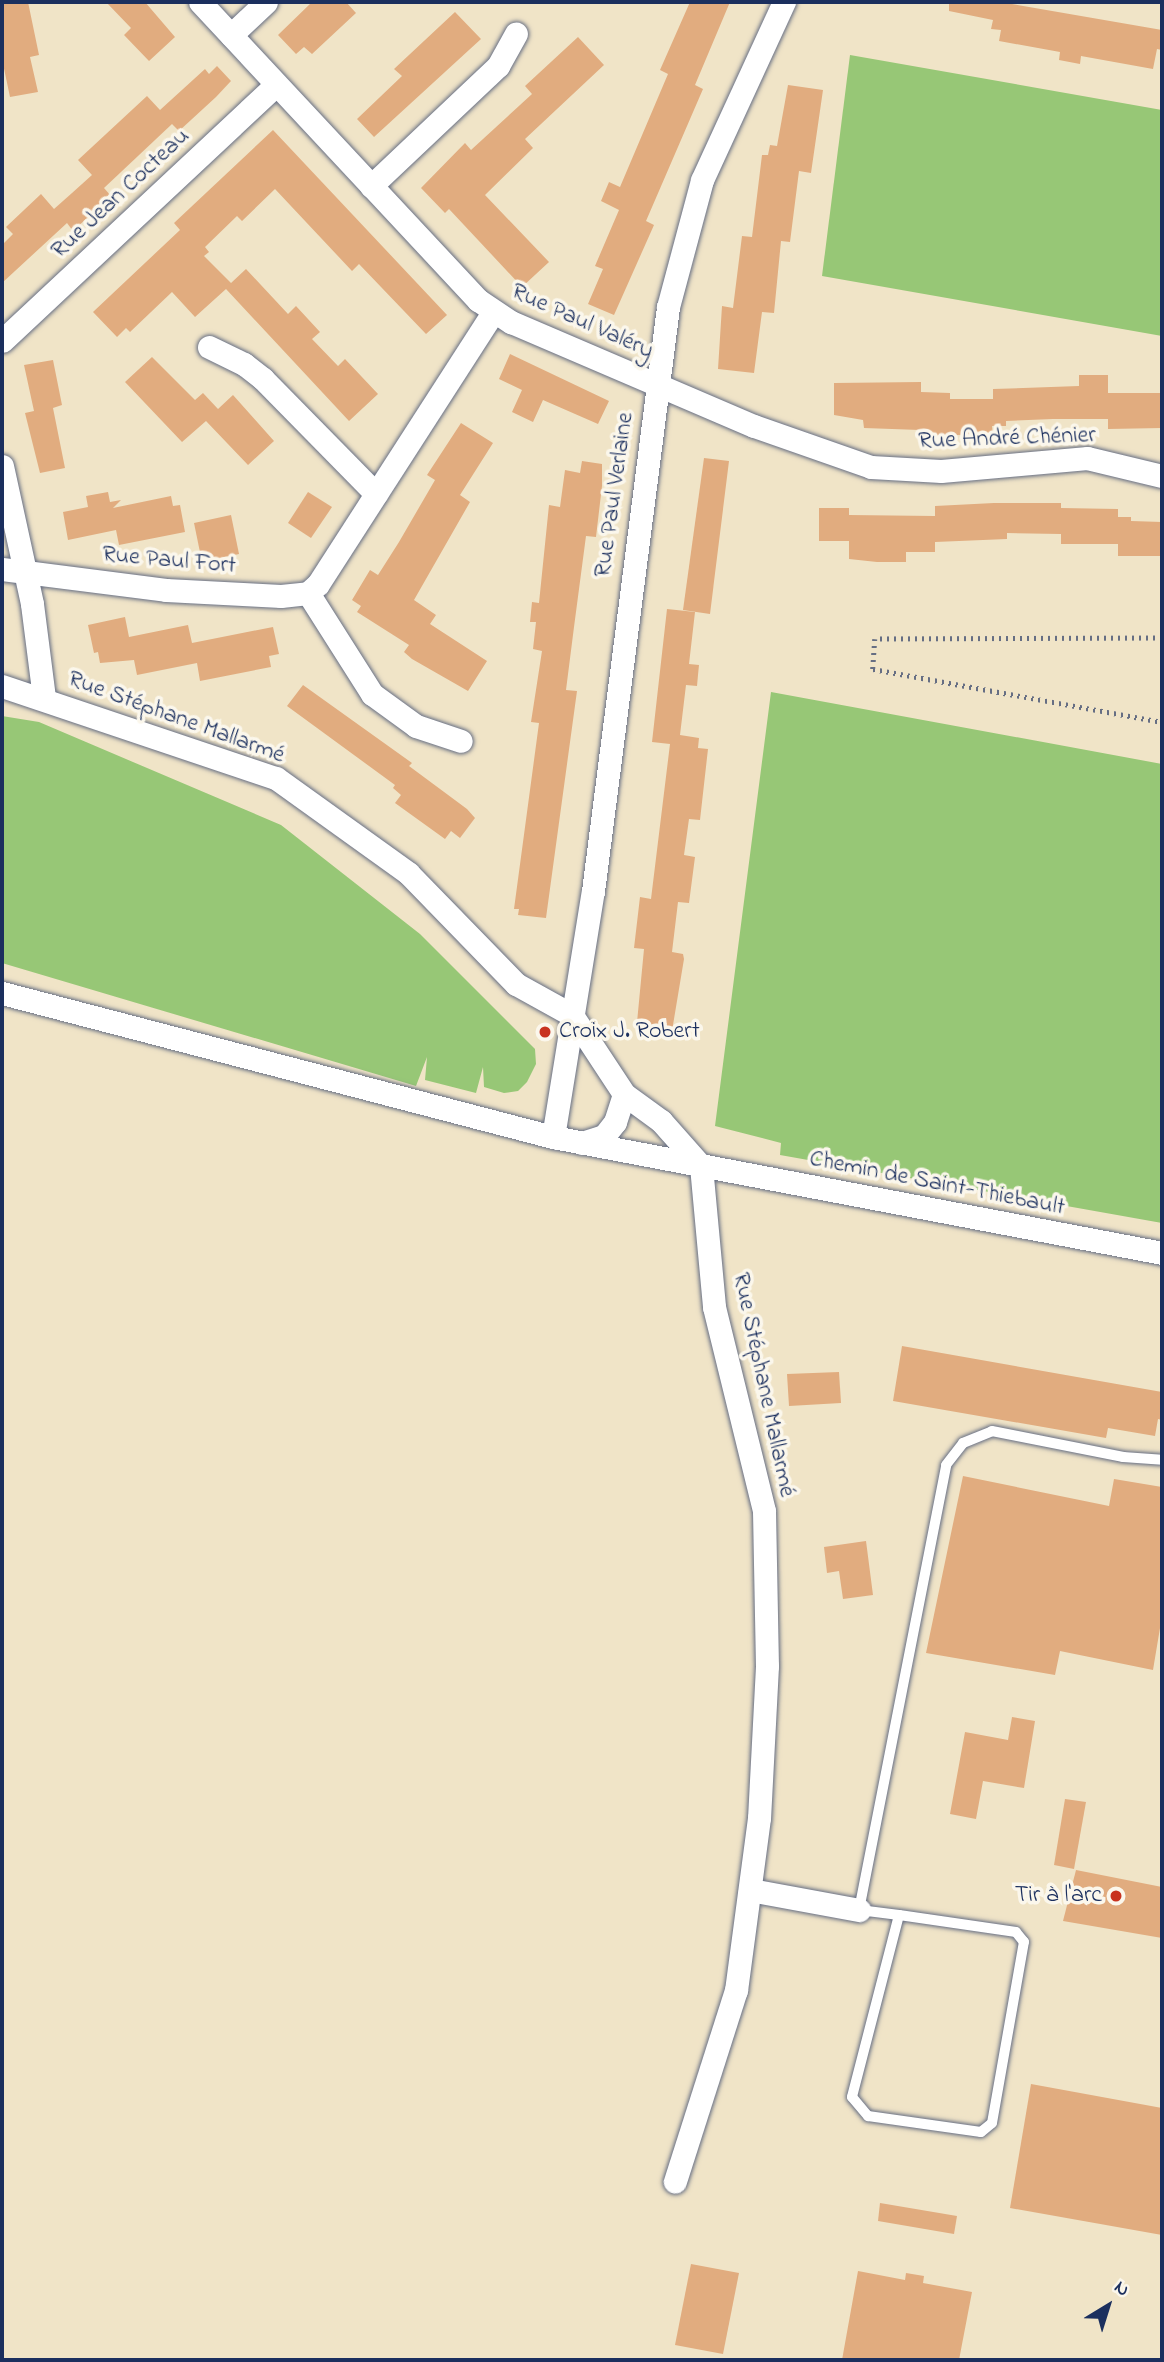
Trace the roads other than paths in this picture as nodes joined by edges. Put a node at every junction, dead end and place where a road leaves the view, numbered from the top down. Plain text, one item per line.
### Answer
1 (200, 2) edge
2 (266, 2) edge
3 (784, 2) edge
4 (516, 34) dead end
5 (230, 35) junction
6 (276, 85) junction
7 (371, 186) junction
8 (494, 312) junction
9 (2, 341) edge
10 (209, 347) dead end
11 (657, 384) junction
12 (2, 466) edge
13 (1162, 476) edge
14 (376, 494) junction
15 (13, 570) edge
16 (308, 593) junction
17 (2, 686) edge
18 (44, 698) junction
19 (461, 741) dead end
20 (2, 993) edge
21 (572, 1015) junction
22 (624, 1094) junction
23 (553, 1137) junction
24 (582, 1143) junction
25 (701, 1166) junction
26 (1162, 1253) edge
27 (1162, 1460) edge
28 (750, 1890) junction
29 (859, 1910) junction
30 (899, 1915) junction
31 (675, 2181) dead end

1 - 5 street, Rue Paul Valéry
2 - 5 street
3 - 11 street, Rue Paul Verlaine
4 - 7 street
5 - 6 street, Rue Paul Valéry
6 - 7 street, Rue Paul Valéry
6 - 9 street, Rue Jean Cocteau
7 - 8 street, Rue Paul Valéry
8 - 11 street, Rue Paul Valéry
8 - 14 street
10 - 14 street
11 - 13 street, Rue André Chénier
11 - 21 street, Rue Paul Verlaine
12 - 15 street
14 - 16 street
15 - 16 street, Rue Paul Fort
15 - 18 street
16 - 19 street
17 - 18 street, Rue Stéphane Mallarmé
18 - 21 street, Rue Stéphane Mallarmé
20 - 23 street, Chemin de Saint-Thiebault
21 - 22 street, Rue Stéphane Mallarmé
21 - 23 street, Rue Paul Verlaine
22 - 24 street
22 - 25 street, Rue Stéphane Mallarmé
23 - 24 street, Chemin de Saint-Thiebault
24 - 25 street, Chemin de Saint-Thiebault
25 - 26 street, Chemin de Saint-Thiebault
25 - 28 street, Rue Stéphane Mallarmé
27 - 29 lane
28 - 29 street
28 - 31 street, Rue Stéphane Mallarmé
29 - 30 lane
30 - 30 lane

